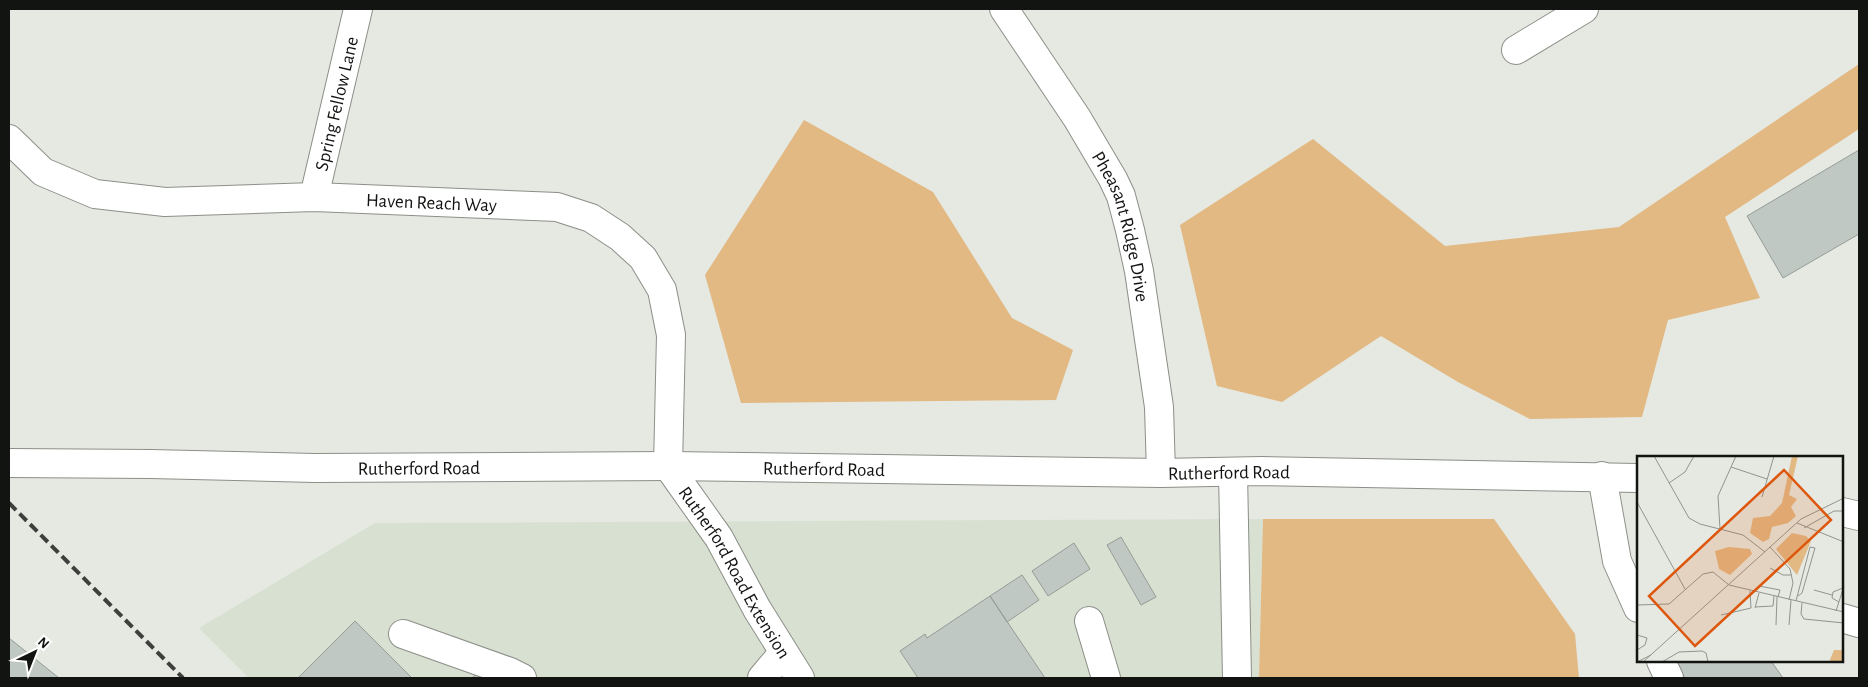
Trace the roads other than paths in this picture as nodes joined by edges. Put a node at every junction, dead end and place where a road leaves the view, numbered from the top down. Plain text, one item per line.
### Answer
1 (358, 9) edge
2 (1004, 9) edge
3 (1584, 9) edge
4 (1516, 50) dead end
5 (9, 139) edge
6 (314, 197) junction
7 (9, 463) edge
8 (668, 466) junction
9 (1232, 472) junction
10 (1161, 473) junction
11 (1602, 476) junction
12 (1637, 478) edge
13 (1843, 512) edge
14 (1859, 516) edge
15 (1628, 563) edge
16 (1637, 604) edge
17 (1843, 618) edge
18 (1089, 621) dead end
19 (1859, 623) edge
20 (403, 634) dead end
21 (783, 653) junction
22 (1661, 662) edge
23 (522, 678) edge
24 (762, 678) edge
25 (800, 678) edge
26 (1106, 678) edge
27 (1237, 678) edge
28 (1669, 678) edge

1 - 6 street, Spring Fellow Lane
2 - 10 street, Pheasant Ridge Drive
3 - 4 street
5 - 6 street, Haven Reach Way
6 - 8 street, Haven Reach Way
7 - 8 street, Rutherford Road
8 - 10 street, Rutherford Road
8 - 21 street, Rutherford Road Extension
9 - 10 street, Rutherford Road
9 - 11 street, Rutherford Road
9 - 27 street
11 - 12 street, Rutherford Road
11 - 15 street
13 - 14 street
15 - 16 street
17 - 19 street
18 - 26 street
20 - 23 street
21 - 24 street
21 - 25 street, Rutherford Road Extension
22 - 28 street

